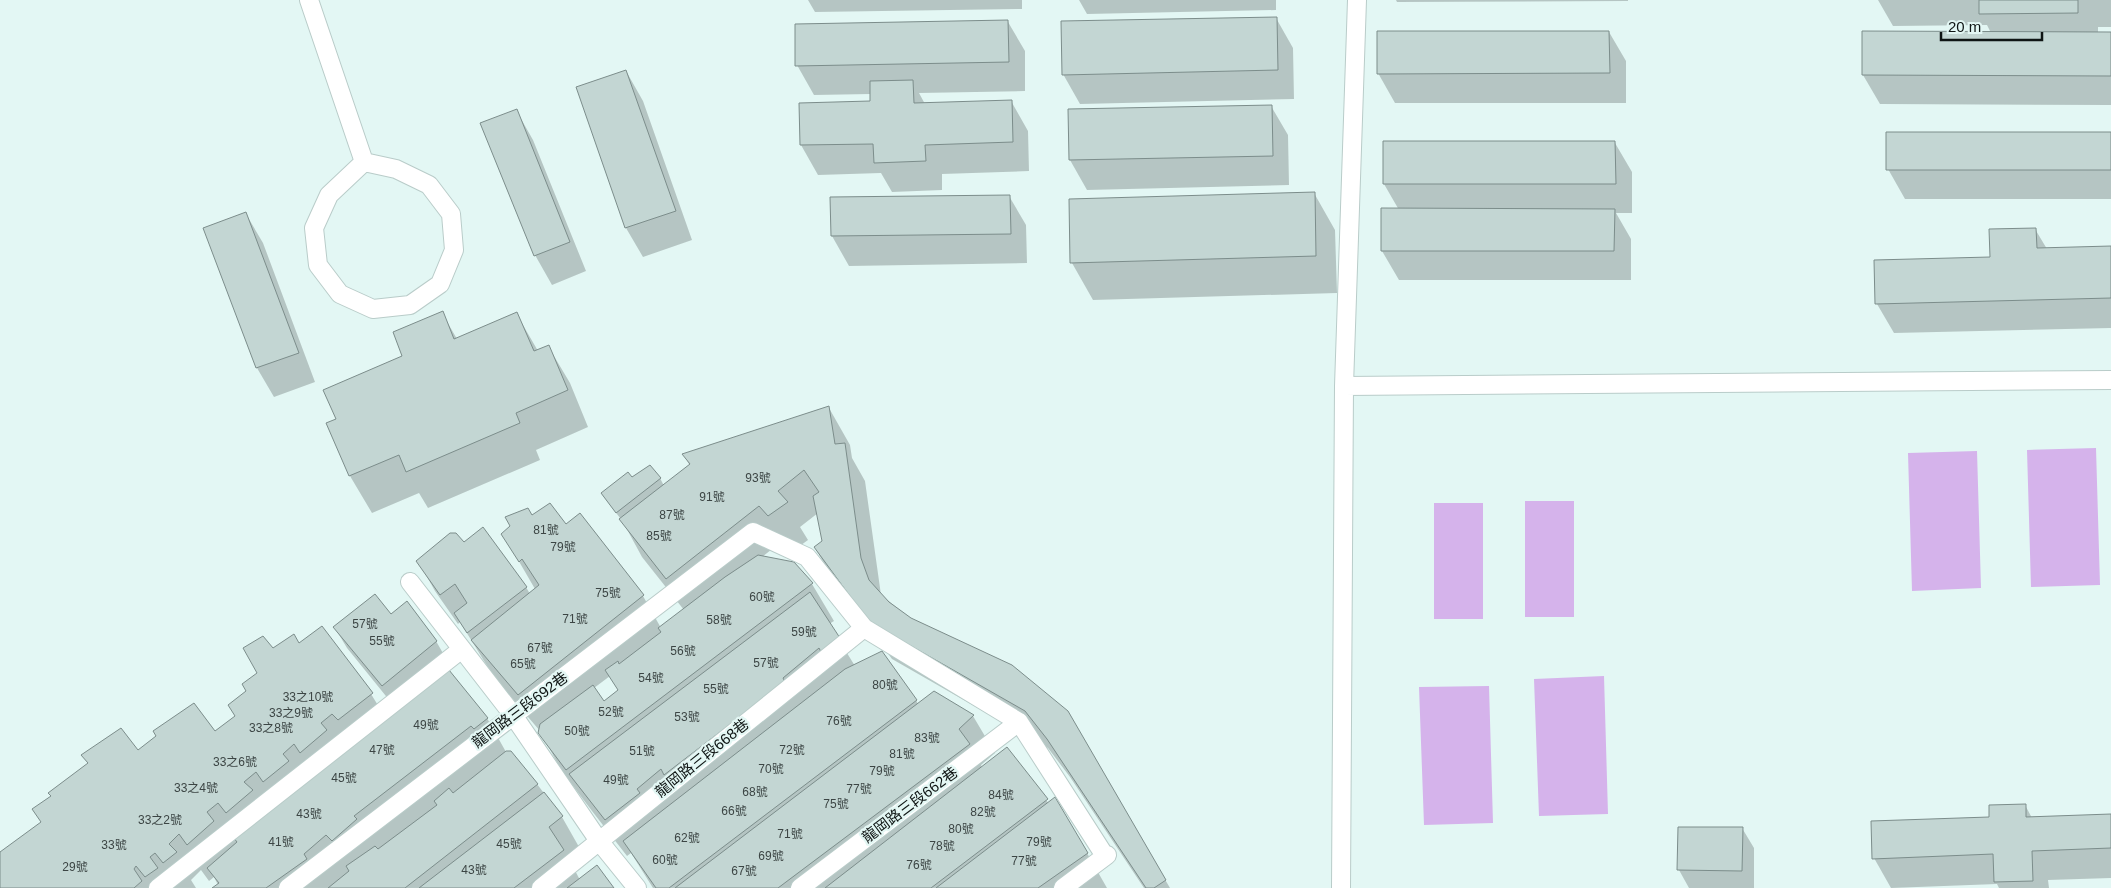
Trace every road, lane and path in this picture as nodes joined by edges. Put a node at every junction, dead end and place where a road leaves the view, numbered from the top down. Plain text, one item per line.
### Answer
1 (309, 0) edge
2 (1357, 0) edge
3 (364, 162) junction
4 (2111, 380) edge
5 (1344, 386) junction
6 (410, 582) dead end
7 (864, 628) junction
8 (462, 649) junction
9 (513, 715) junction
10 (1019, 722) junction
11 (600, 840) junction
12 (158, 888) edge
13 (288, 888) edge
14 (541, 888) edge
15 (637, 888) edge
16 (800, 888) edge
17 (1063, 888) edge
18 (1341, 888) edge

1 - 3 lane
2 - 5 lane
3 - 3 lane
4 - 5 lane
5 - 18 lane
6 - 8 lane
7 - 9 lane, 龍岡路三段692巷
7 - 10 lane
7 - 11 lane, 龍岡路三段668巷
8 - 9 lane
8 - 12 lane
9 - 11 lane
9 - 13 lane, 龍岡路三段692巷
10 - 16 lane, 龍岡路三段662巷
10 - 17 lane
11 - 14 lane, 龍岡路三段668巷
11 - 15 lane

